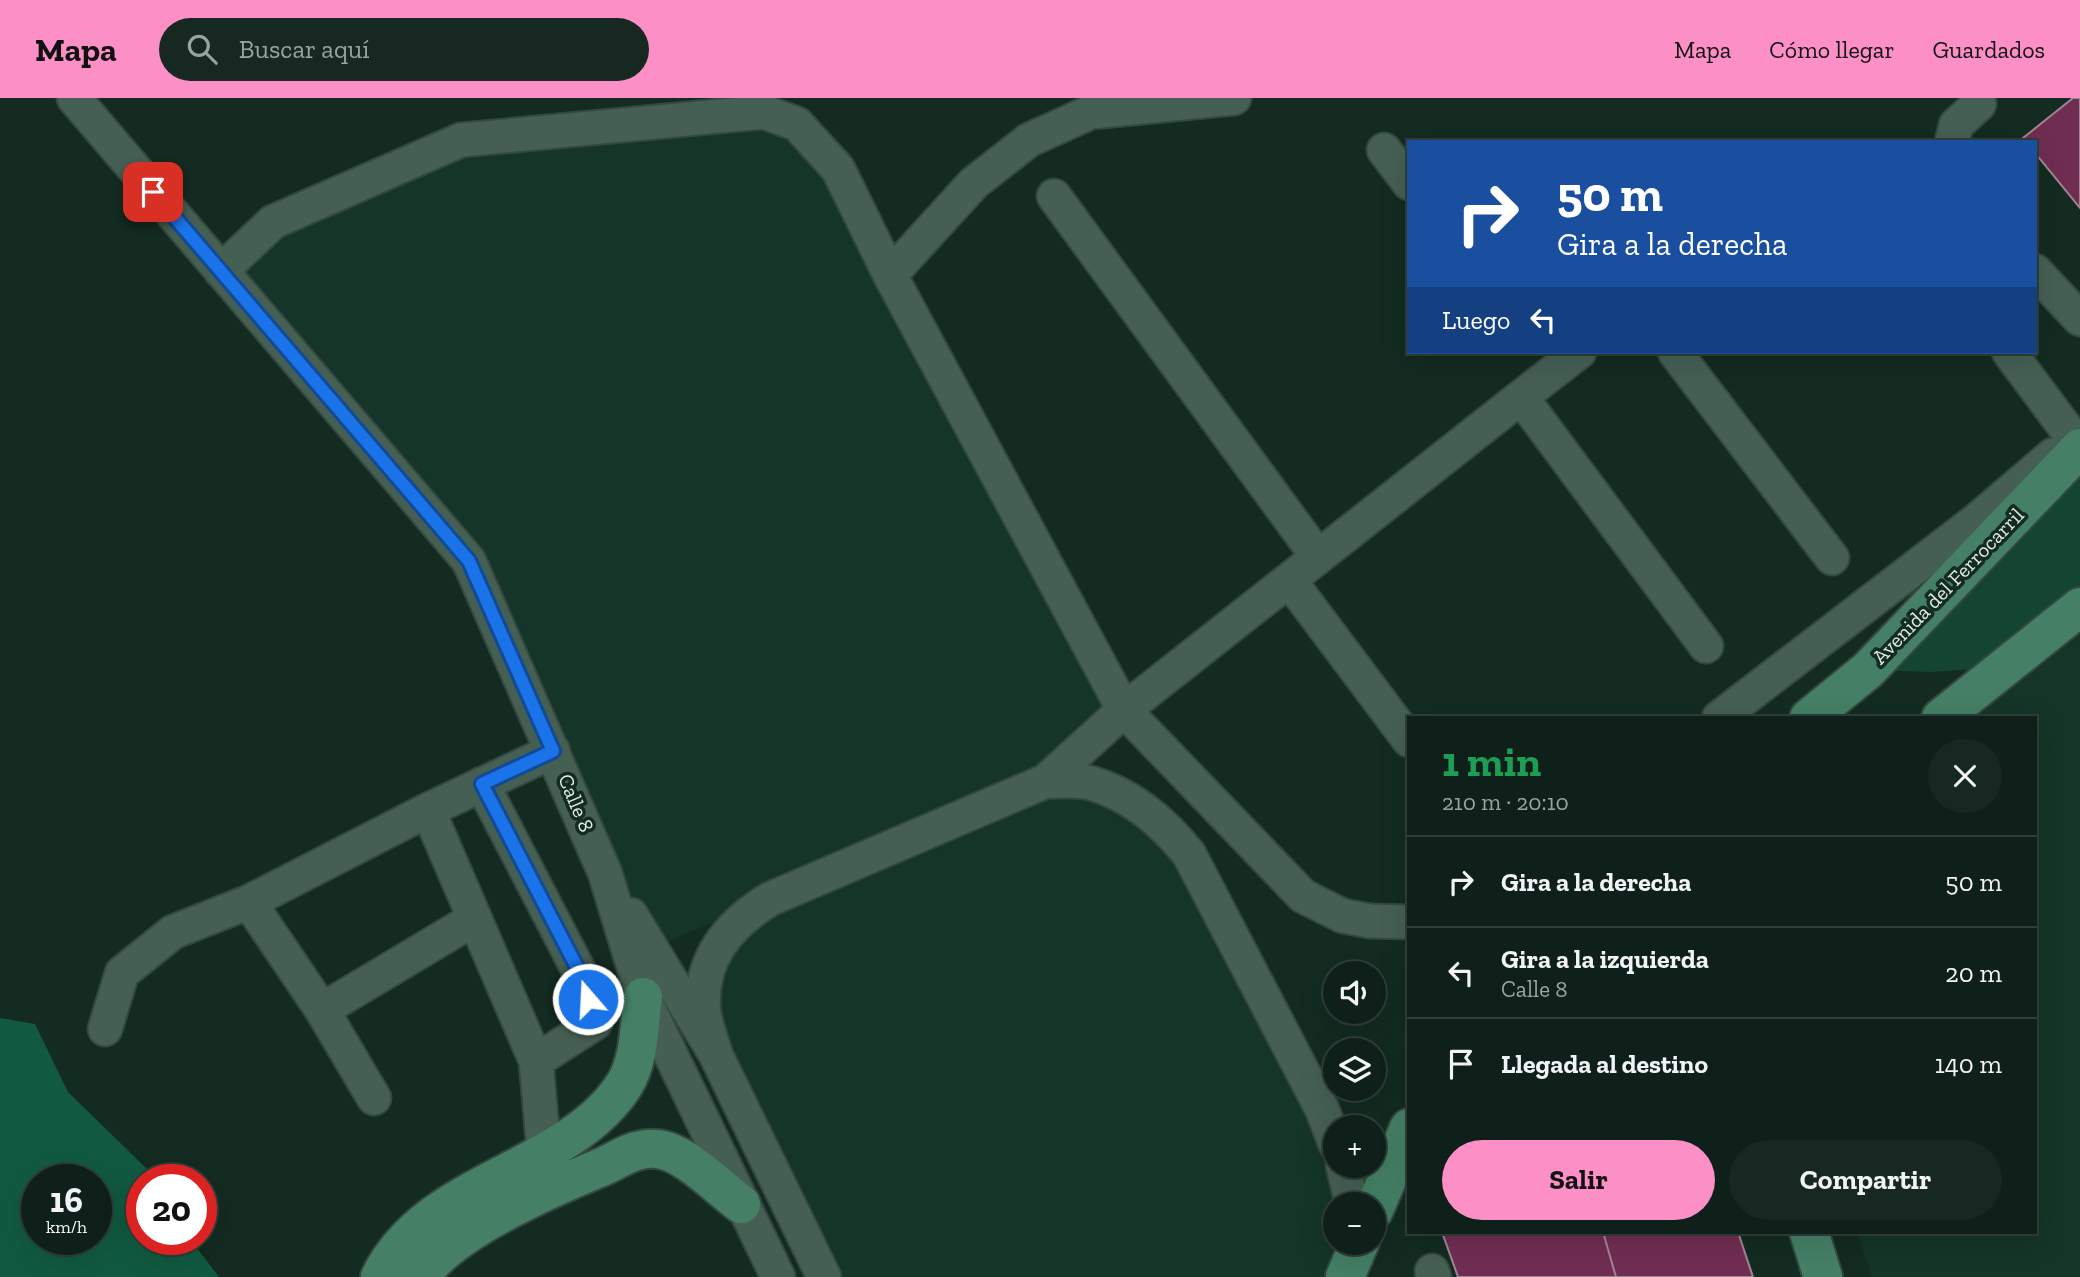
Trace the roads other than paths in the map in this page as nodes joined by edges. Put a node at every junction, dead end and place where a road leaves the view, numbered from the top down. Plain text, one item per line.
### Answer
1 (74, 98) edge
2 (1234, 98) edge
3 (1979, 104) dead end
4 (1952, 140) edge
5 (1384, 150) dead end
6 (1407, 180) edge
7 (1054, 196) dead end
8 (221, 271) junction
9 (2037, 273) edge
10 (890, 275) junction
11 (2080, 319) edge
12 (1572, 354) edge
13 (1677, 354) edge
14 (2011, 354) edge
15 (1543, 363) edge
16 (1521, 397) junction
17 (2078, 440) edge
18 (1318, 557) junction
19 (1832, 558) dead end
20 (1289, 580) junction
21 (2080, 607) edge
22 (1706, 646) dead end
23 (1124, 710) junction
24 (1722, 716) edge
25 (1811, 716) edge
26 (1944, 716) edge
27 (1407, 737) edge
28 (553, 751) junction
29 (1046, 781) junction
30 (482, 784) junction
31 (428, 810) junction
32 (606, 873) junction
33 (249, 902) junction
34 (474, 919) junction
35 (1407, 922) edge
36 (643, 997) junction
37 (322, 1010) junction
38 (105, 1029) dead end
39 (716, 1055) junction
40 (536, 1061) junction
41 (374, 1098) dead end
42 (1324, 1115) edge
43 (1407, 1133) edge
44 (544, 1152) junction
45 (1382, 1192) edge
46 (741, 1204) junction
47 (1810, 1234) edge
48 (380, 1277) edge
49 (419, 1277) edge
50 (778, 1277) edge
51 (824, 1277) edge
52 (1823, 1277) edge

1 - 8 street, Calle 8
2 - 10 street
3 - 4 street
5 - 6 street
7 - 18 street
8 - 10 street
8 - 28 street, Calle 8
9 - 11 street
10 - 23 street
12 - 15 street
13 - 19 street
14 - 17 street
15 - 16 street
16 - 18 street
16 - 22 street
17 - 24 street
17 - 25 main road, Avenida del Ferrocarril
18 - 20 street
20 - 23 street
20 - 27 street
21 - 26 main road
23 - 29 street
23 - 35 street
28 - 30 street
28 - 32 street, Calle 8
29 - 39 street
29 - 42 street
30 - 31 street
30 - 40 street
31 - 33 street
31 - 34 street
32 - 36 street, Calle 8
32 - 39 street, Calle 8
33 - 37 street
33 - 38 street
34 - 37 street
34 - 40 street
36 - 44 main road
36 - 46 street, Calle 8
37 - 41 street
39 - 51 street, Calle 8
40 - 44 street
43 - 45 main road
44 - 48 main road
46 - 49 main road
46 - 50 street, Calle 8
47 - 52 main road

